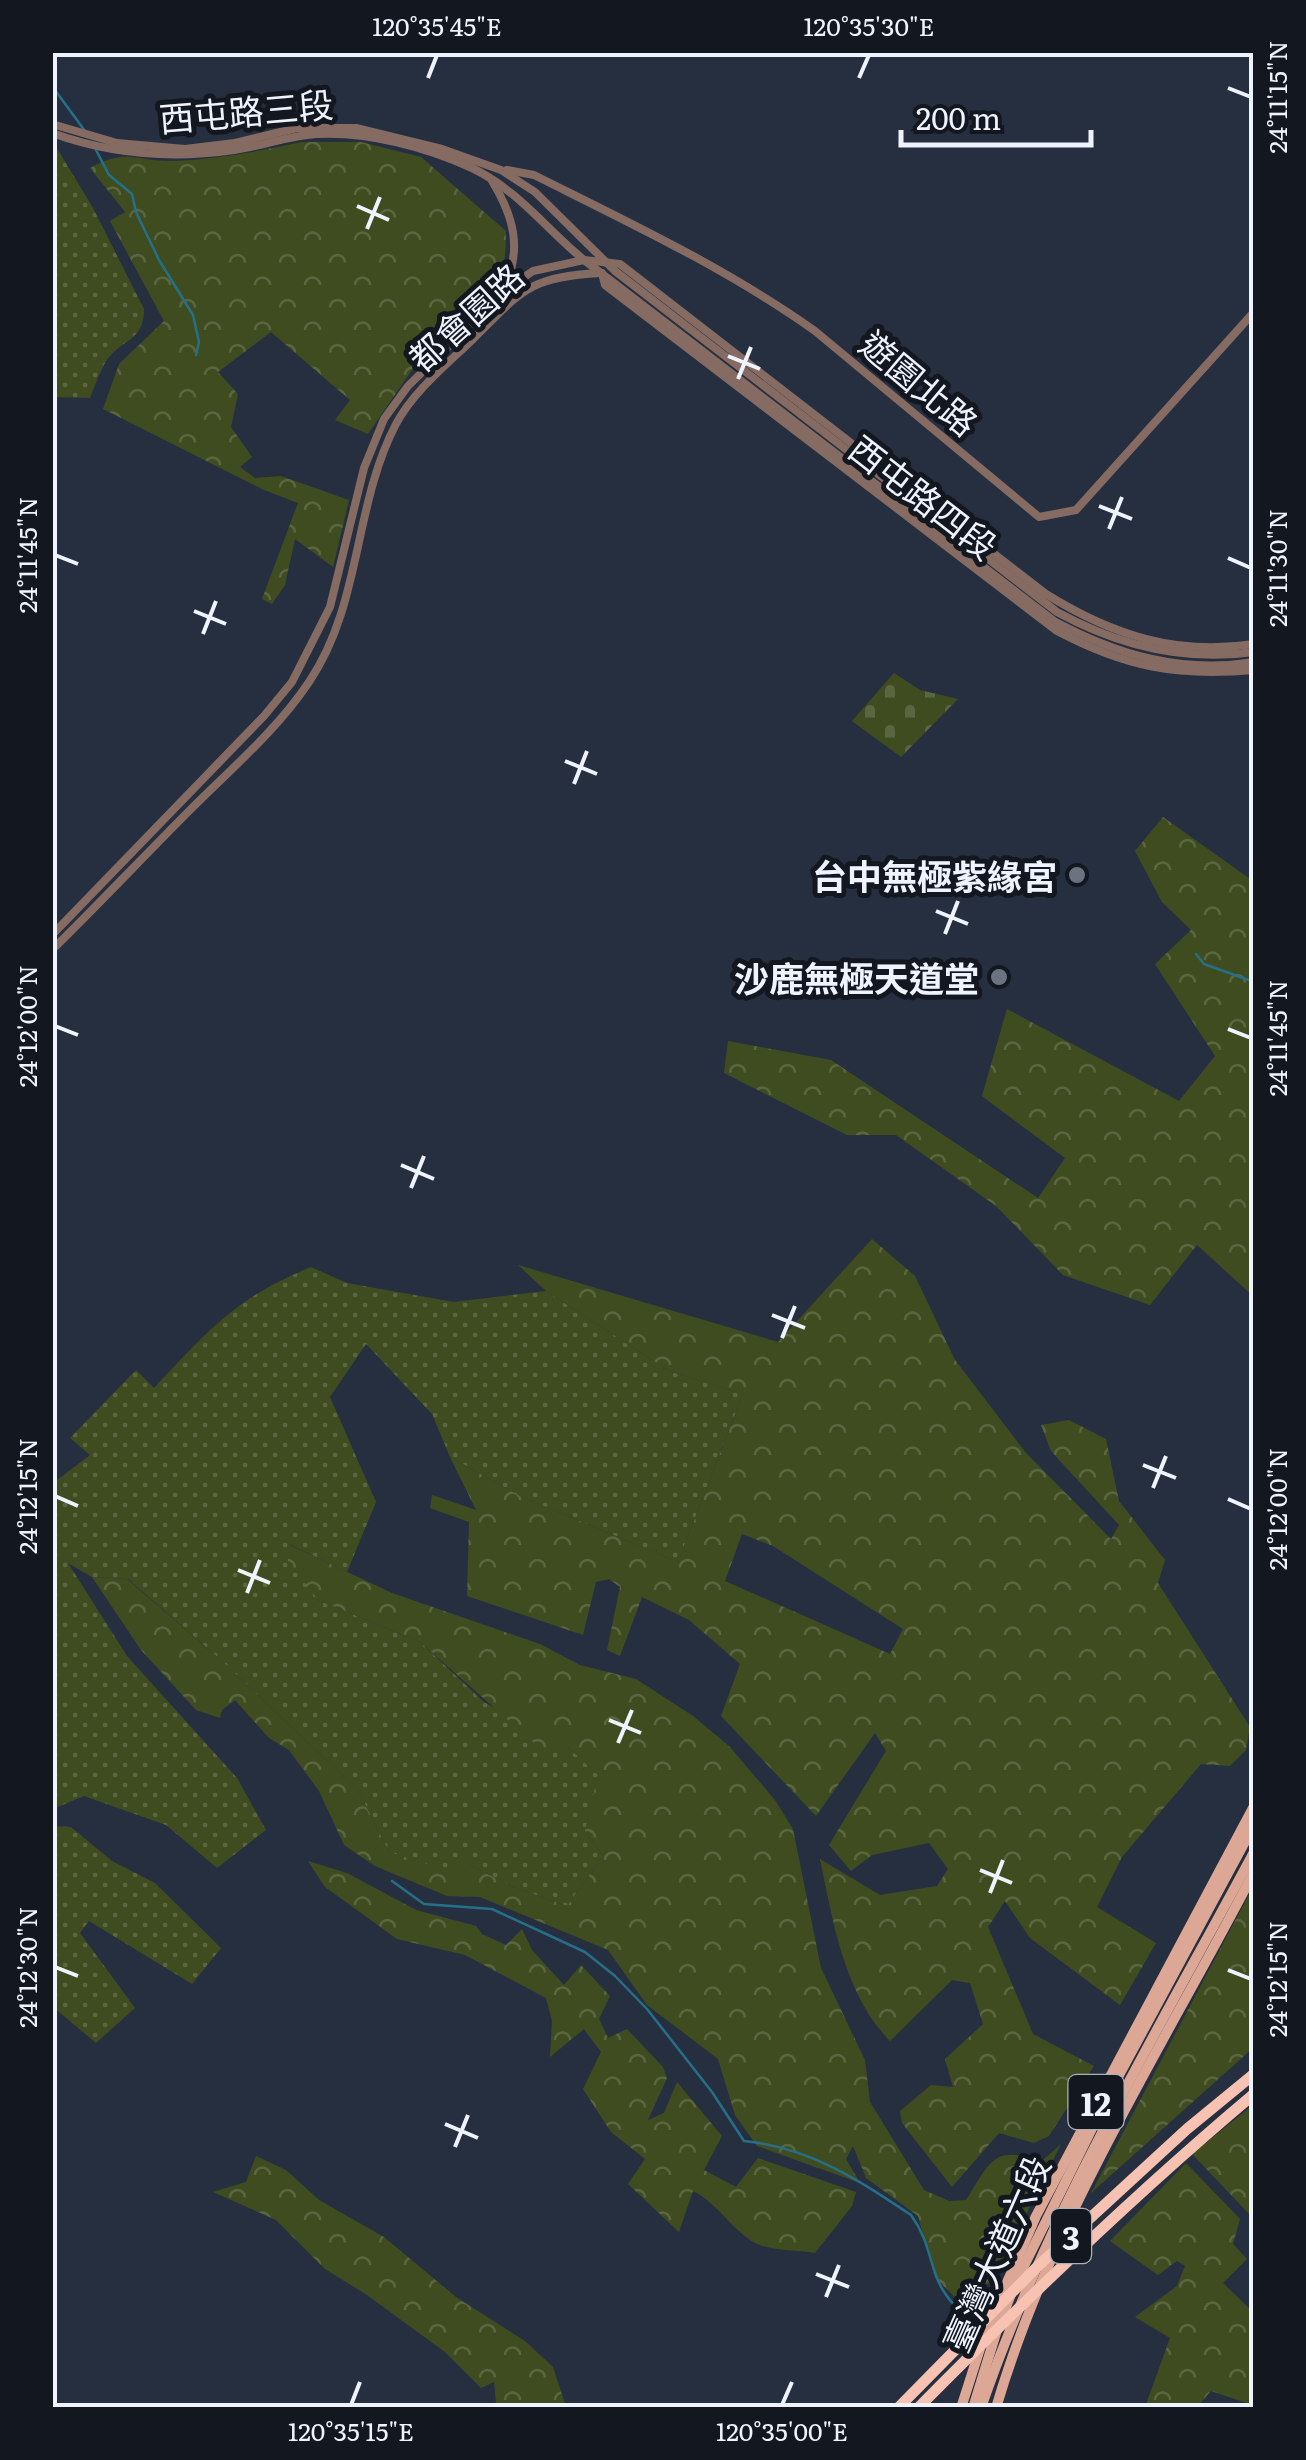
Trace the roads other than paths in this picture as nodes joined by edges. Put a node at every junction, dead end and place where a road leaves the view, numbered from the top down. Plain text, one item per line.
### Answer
1 (52, 124) edge
2 (52, 133) edge
3 (501, 170) junction
4 (489, 177) junction
5 (562, 189) junction
6 (553, 211) junction
7 (584, 260) junction
8 (605, 269) junction
9 (495, 302) junction
10 (1254, 312) edge
11 (1254, 648) edge
12 (1254, 662) edge
13 (1254, 670) edge
14 (52, 936) edge
15 (52, 950) edge
16 (1254, 1806) edge
17 (1254, 1825) edge
18 (1254, 1852) edge
19 (1254, 1872) edge
20 (1254, 2074) edge
21 (1254, 2094) edge
22 (898, 2408) edge
23 (918, 2408) edge
24 (961, 2408) edge
25 (973, 2408) edge
26 (980, 2408) edge
27 (996, 2408) edge

1 - 3 street, 西屯路三段
2 - 4 street, 西屯路三段
3 - 4 street
3 - 5 street, 遊園北路
3 - 6 street, 西屯路四段
4 - 7 street, 西屯路四段
4 - 9 street
5 - 6 street
5 - 10 street, 遊園北路
6 - 8 street, 西屯路四段
7 - 8 street, 西屯路四段
7 - 9 street, 都會園路
8 - 11 street, 西屯路四段
8 - 12 street, 西屯路四段
8 - 13 street, 西屯路四段
8 - 15 street, 都會園路
9 - 14 street, 都會園路
16 - 24 main road, 臺灣大道六段 / 12
17 - 25 main road, 臺灣大道六段 / 12
18 - 26 main road, 臺灣大道六段 / 12
19 - 27 main road, 臺灣大道六段 / 12
20 - 22 highway, 3, bridge
21 - 23 highway, 3, bridge

